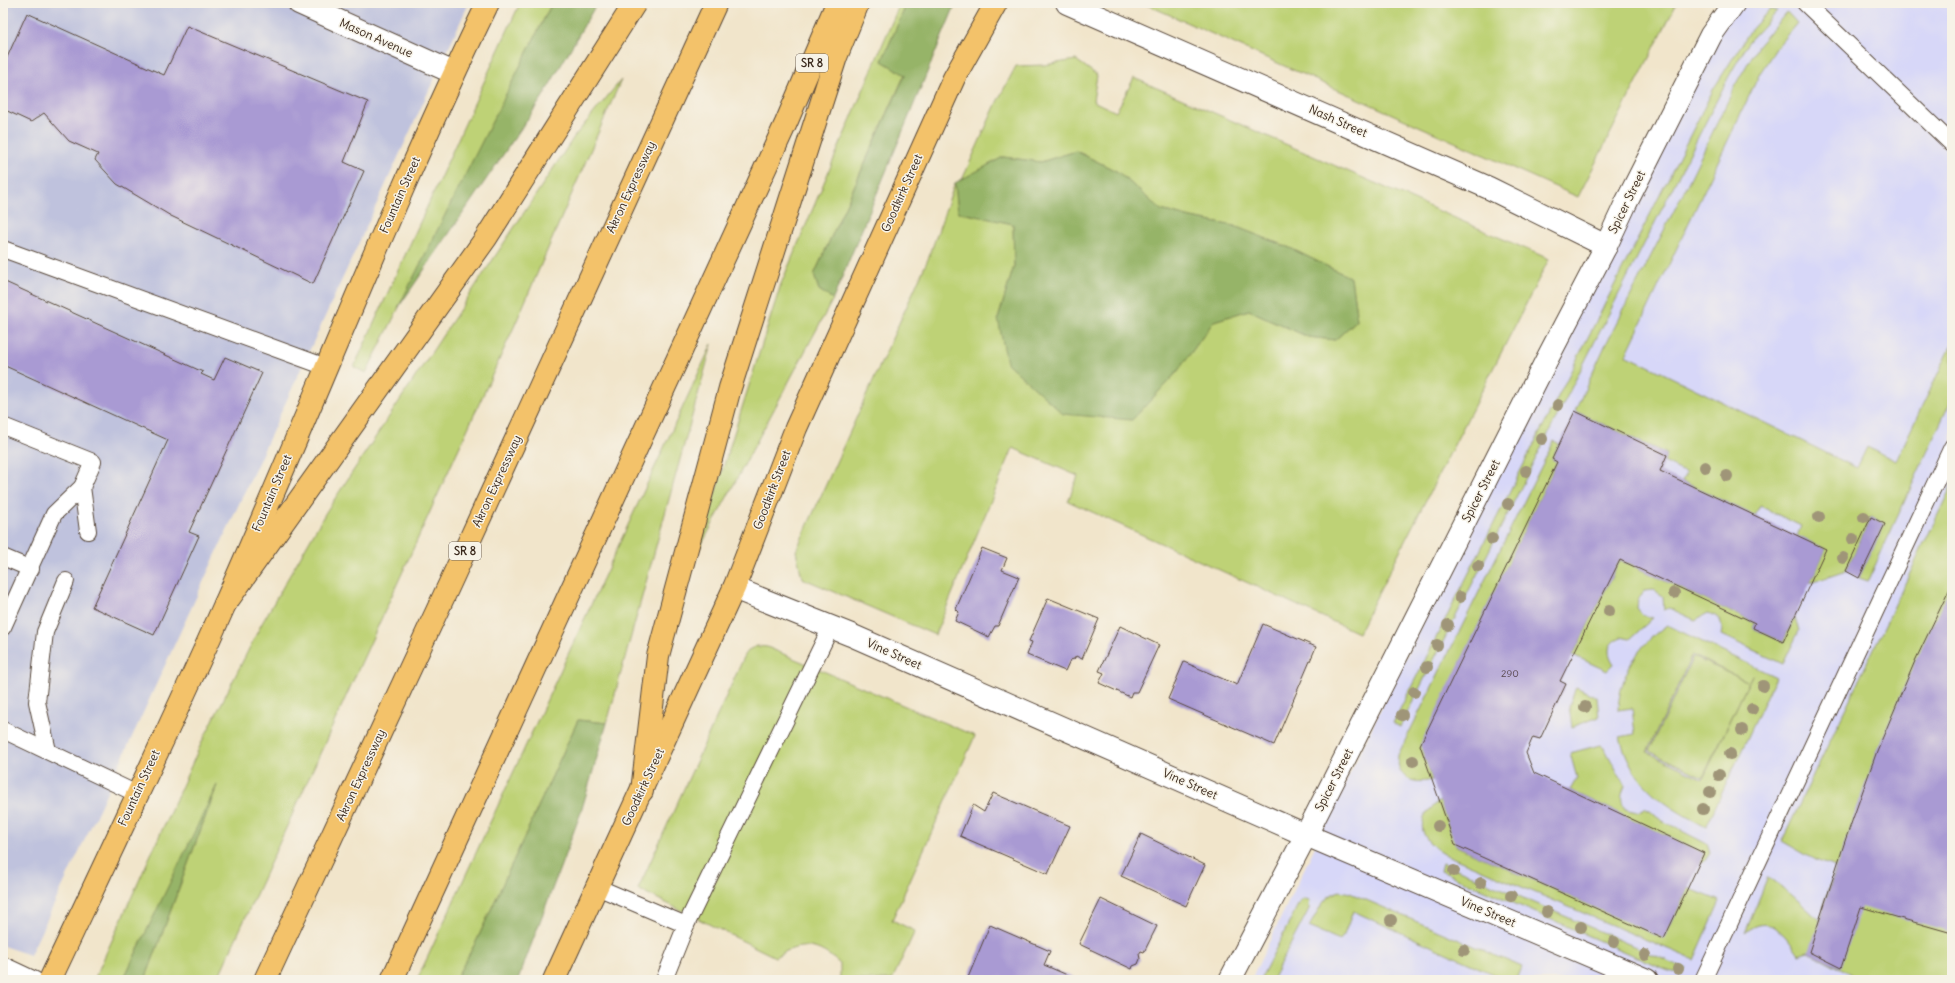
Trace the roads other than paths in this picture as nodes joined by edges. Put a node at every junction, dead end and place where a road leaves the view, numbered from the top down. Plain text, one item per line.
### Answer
1 (299, 3) edge
2 (488, 3) edge
3 (635, 3) edge
4 (716, 3) edge
5 (838, 3) edge
6 (858, 3) edge
7 (996, 3) edge
8 (1067, 3) edge
9 (1734, 3) edge
10 (1805, 3) edge
11 (454, 73) junction
12 (1952, 144) edge
13 (1606, 246) junction
14 (3, 249) edge
15 (326, 367) junction
16 (3, 426) edge
17 (1952, 447) edge
18 (82, 487) junction
19 (88, 531) dead end
20 (3, 557) edge
21 (31, 569) junction
22 (66, 581) dead end
23 (734, 588) junction
24 (225, 604) junction
25 (3, 627) edge
26 (831, 627) junction
27 (3, 730) edge
28 (48, 751) junction
29 (642, 791) junction
30 (137, 794) junction
31 (1306, 835) junction
32 (598, 887) junction
33 (686, 925) junction
34 (3, 965) edge
35 (35, 980) edge
36 (50, 980) edge
37 (265, 980) edge
38 (392, 980) edge
39 (554, 980) edge
40 (664, 980) edge
41 (1230, 980) edge
42 (1647, 980) edge
43 (1703, 980) edge

1 - 11 street, Mason Avenue
2 - 11 main road, Fountain Street
3 - 24 main road
4 - 37 main road, Akron Expressway / SR 8
5 - 38 main road, SR 8
6 - 29 main road
7 - 23 main road, Goodkirk Street
8 - 13 street, Nash Street
9 - 13 street, Spicer Street
10 - 12 lane
11 - 15 main road, Fountain Street
13 - 31 street, Spicer Street
14 - 15 lane
15 - 24 main road, Fountain Street
16 - 18 lane
17 - 43 lane
18 - 19 lane
18 - 21 lane
20 - 21 lane
21 - 25 lane
22 - 28 lane
23 - 26 street, Vine Street
23 - 29 main road, Goodkirk Street
24 - 30 main road, Fountain Street
26 - 31 street, Vine Street
26 - 33 lane
27 - 28 lane
28 - 30 lane
29 - 32 main road, Goodkirk Street
30 - 36 main road, Fountain Street
31 - 41 street, Spicer Street
31 - 42 street, Vine Street
32 - 33 lane
32 - 39 main road, Goodkirk Street
33 - 40 lane
34 - 35 lane

